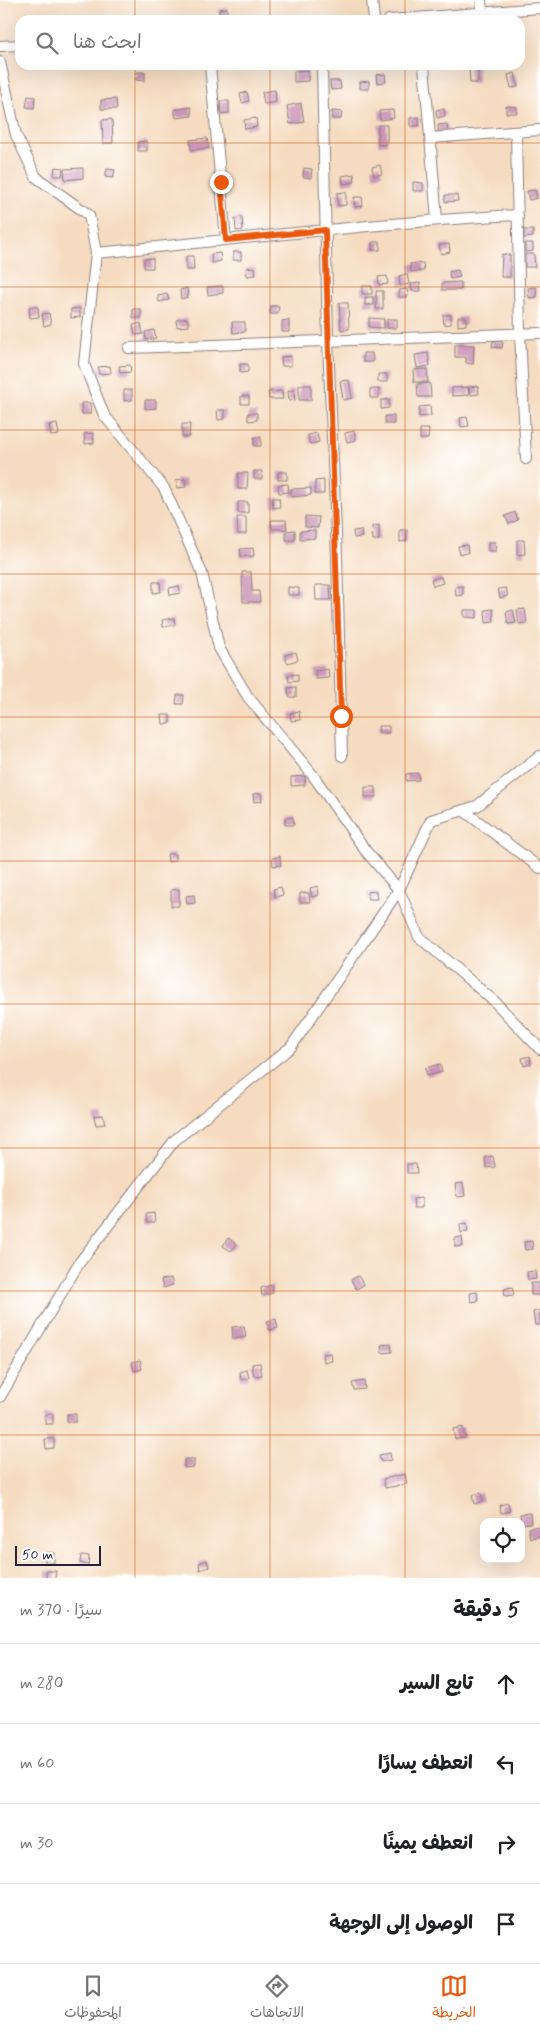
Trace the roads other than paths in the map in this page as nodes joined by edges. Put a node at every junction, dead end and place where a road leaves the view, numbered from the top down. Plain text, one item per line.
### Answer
1 (372, 0) edge
2 (481, 0) edge
3 (540, 8) edge
4 (482, 13) junction
5 (374, 15) edge
6 (461, 15) edge
7 (15, 44) edge
8 (0, 46) edge
9 (0, 62) edge
10 (210, 70) edge
11 (322, 70) edge
12 (424, 70) edge
13 (540, 130) edge
14 (516, 132) junction
15 (430, 138) junction
16 (518, 215) junction
17 (437, 220) junction
18 (325, 230) junction
19 (226, 240) junction
20 (96, 253) junction
21 (540, 333) edge
22 (520, 334) junction
23 (328, 341) junction
24 (129, 348) dead end
25 (526, 459) dead end
26 (342, 756) dead end
27 (540, 756) edge
28 (463, 810) junction
29 (540, 868) edge
30 (399, 890) junction
31 (540, 1049) edge
32 (0, 1397) edge

1 - 5 street
2 - 4 street
3 - 4 street
4 - 6 street
7 - 8 street
9 - 20 street
10 - 19 street
11 - 18 street
12 - 15 street
13 - 14 street
14 - 15 street
14 - 16 street
15 - 17 street
16 - 17 street
16 - 22 street
17 - 18 street
18 - 19 street
18 - 23 street
19 - 20 street
20 - 30 street
21 - 22 street
22 - 23 street
22 - 25 street
23 - 24 street
23 - 26 street
27 - 28 street
28 - 29 street
28 - 30 street
30 - 31 street
30 - 32 street

